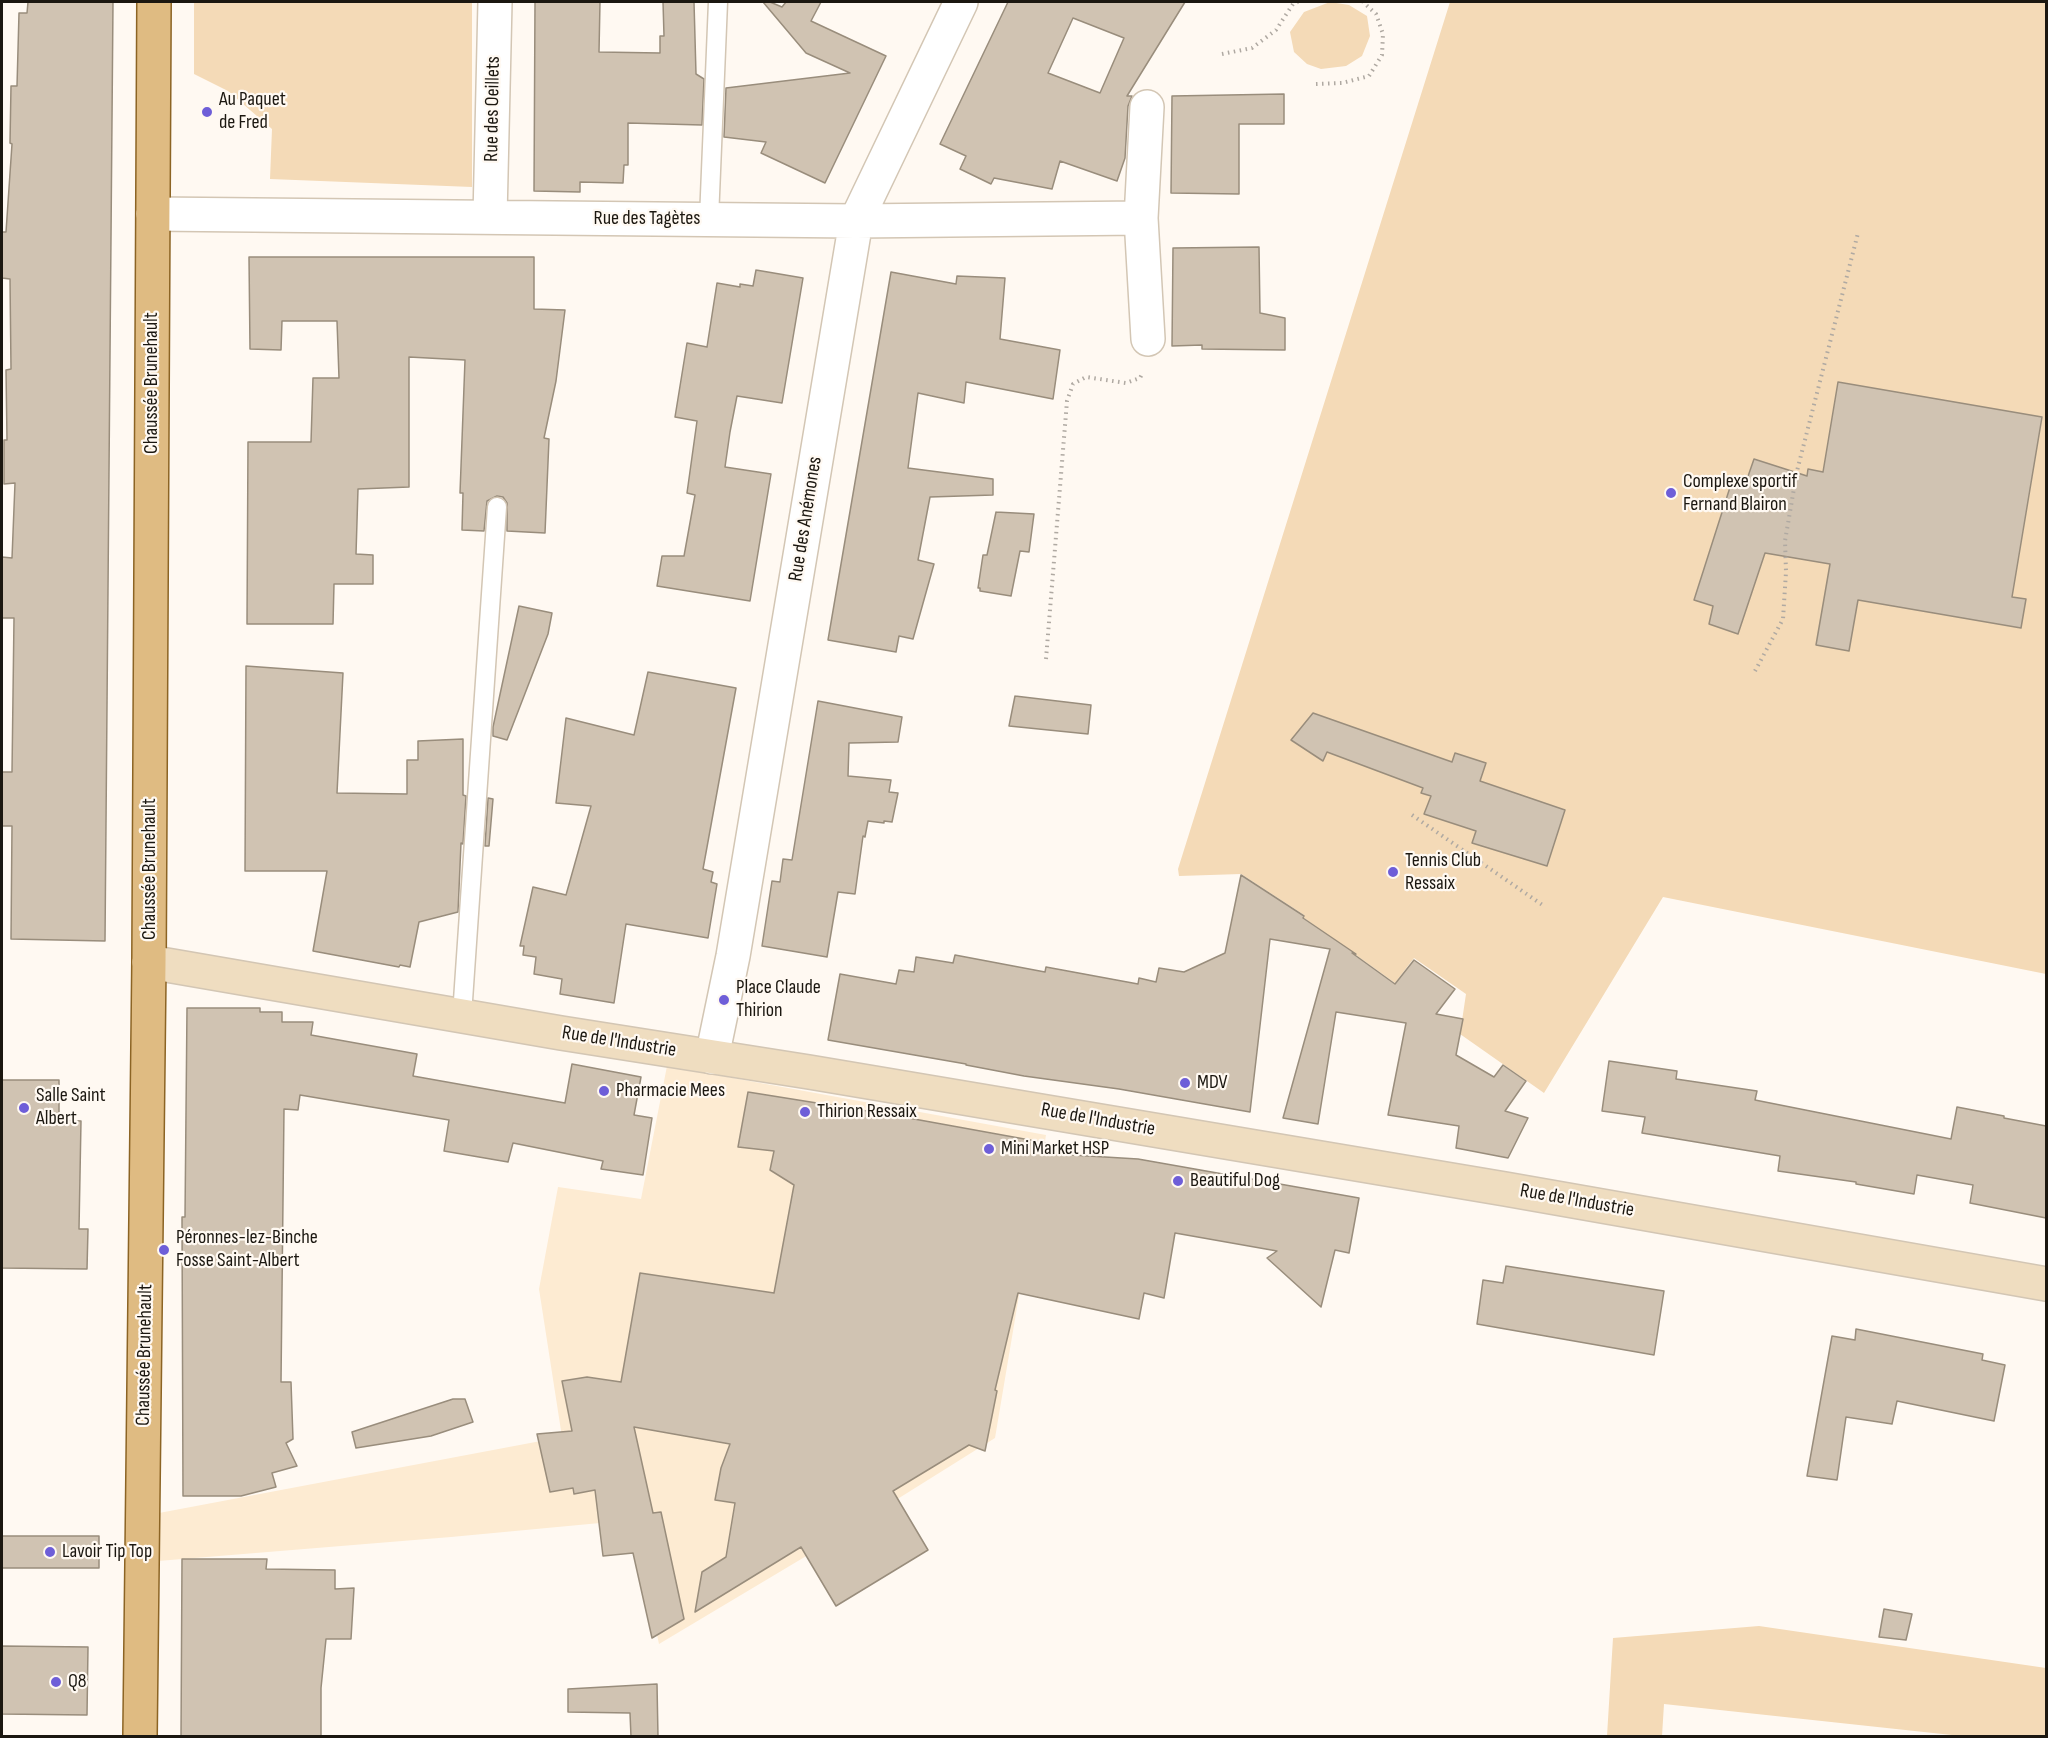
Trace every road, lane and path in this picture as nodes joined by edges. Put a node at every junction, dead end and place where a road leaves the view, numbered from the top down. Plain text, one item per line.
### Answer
1 (154, 2) edge
2 (495, 2) edge
3 (718, 2) edge
4 (961, 2) edge
5 (1298, 2) edge
6 (1363, 2) edge
7 (1222, 54) dead end
8 (1316, 84) dead end
9 (1148, 107) dead end
10 (153, 214) junction
11 (490, 218) junction
12 (1141, 218) junction
13 (709, 219) junction
14 (856, 221) junction
15 (1858, 233) dead end
16 (1148, 339) joint
17 (497, 507) dead end
18 (1046, 659) dead end
19 (1755, 671) dead end
20 (1412, 816) dead end
21 (1544, 906) dead end
22 (149, 962) junction
23 (462, 1015) junction
24 (712, 1057) junction
25 (2046, 1284) edge
26 (140, 1737) edge

1 - 10 main road, Chaussée Brunehault
2 - 11 street, Rue des Oeillets
3 - 13 lane
4 - 14 street, Rue des Anémones
5 - 7 path
6 - 8 path
9 - 12 street
10 - 11 street, Rue des Tagètes
10 - 22 main road, Chaussée Brunehault
11 - 13 street, Rue des Tagètes
12 - 14 street, Rue des Tagètes
12 - 16 street
13 - 14 street, Rue des Tagètes
14 - 24 street, Rue des Anémones
15 - 19 path
16 - 18 path
17 - 23 lane
20 - 21 path
22 - 23 street, Rue de l'Industrie
22 - 26 main road, Chaussée Brunehault
23 - 24 street, Rue de l'Industrie
24 - 25 street, Rue de l'Industrie

